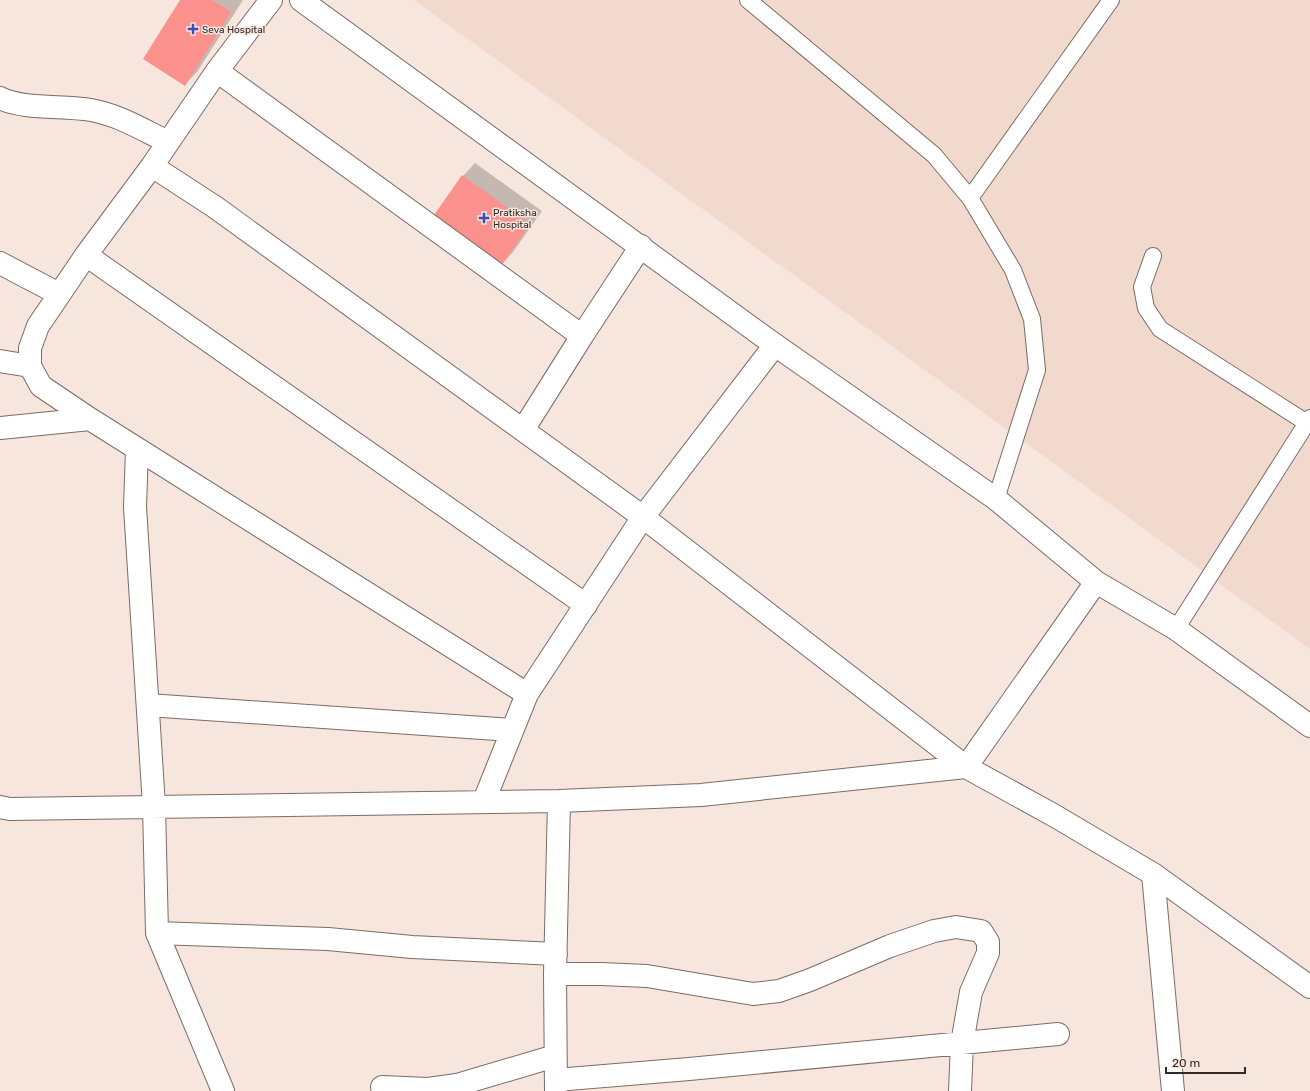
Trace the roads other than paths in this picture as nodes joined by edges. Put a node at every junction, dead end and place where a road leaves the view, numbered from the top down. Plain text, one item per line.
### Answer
1 (271, 0) edge
2 (301, 0) edge
3 (748, 0) edge
4 (1111, 0) edge
5 (218, 71) junction
6 (0, 98) edge
7 (168, 142) junction
8 (152, 166) junction
9 (970, 198) junction
10 (641, 246) junction
11 (86, 255) junction
12 (1153, 256) dead end
13 (0, 263) edge
14 (60, 294) junction
15 (582, 336) junction
16 (776, 345) junction
17 (0, 361) edge
18 (30, 366) junction
19 (90, 419) junction
20 (1309, 421) edge
21 (0, 428) edge
22 (523, 430) junction
23 (137, 448) junction
24 (996, 499) junction
25 (643, 517) junction
26 (1096, 582) junction
27 (586, 605) junction
28 (1176, 629) junction
29 (527, 694) junction
30 (148, 705) junction
31 (1310, 726) edge
32 (512, 730) junction
33 (966, 767) junction
34 (559, 800) junction
35 (484, 801) junction
36 (154, 806) junction
37 (0, 807) edge
38 (1153, 874) junction
39 (157, 933) junction
40 (555, 964) junction
41 (1310, 987) edge
42 (1058, 1034) dead end
43 (962, 1043) junction
44 (555, 1056) junction
45 (556, 1085) edge
46 (382, 1087) dead end
47 (223, 1091) edge
48 (960, 1091) edge
49 (1173, 1091) edge

1 - 5 street
2 - 10 street
3 - 9 lane
4 - 9 lane
5 - 7 street
5 - 15 street
6 - 7 street
7 - 8 street
8 - 11 street
8 - 22 street
9 - 24 lane
10 - 15 street
10 - 16 street
11 - 14 street
11 - 27 street
12 - 20 lane
13 - 14 street
14 - 18 street
15 - 22 street
16 - 24 street
16 - 25 street
17 - 18 street
18 - 19 street
19 - 21 street
19 - 23 street
20 - 28 lane
22 - 25 street
23 - 29 street
23 - 30 street
24 - 26 street
25 - 27 street
25 - 33 street
26 - 28 street
26 - 33 street
27 - 29 street
28 - 31 street
29 - 32 street
30 - 32 street
30 - 36 street
32 - 35 street
33 - 34 street
33 - 38 street
34 - 35 street
34 - 40 street
35 - 36 street
36 - 37 street
36 - 39 street
38 - 41 street
38 - 49 street
39 - 40 street
39 - 47 street
40 - 43 street
40 - 44 street
42 - 43 street
43 - 45 street
43 - 48 street
44 - 45 street
44 - 46 street

